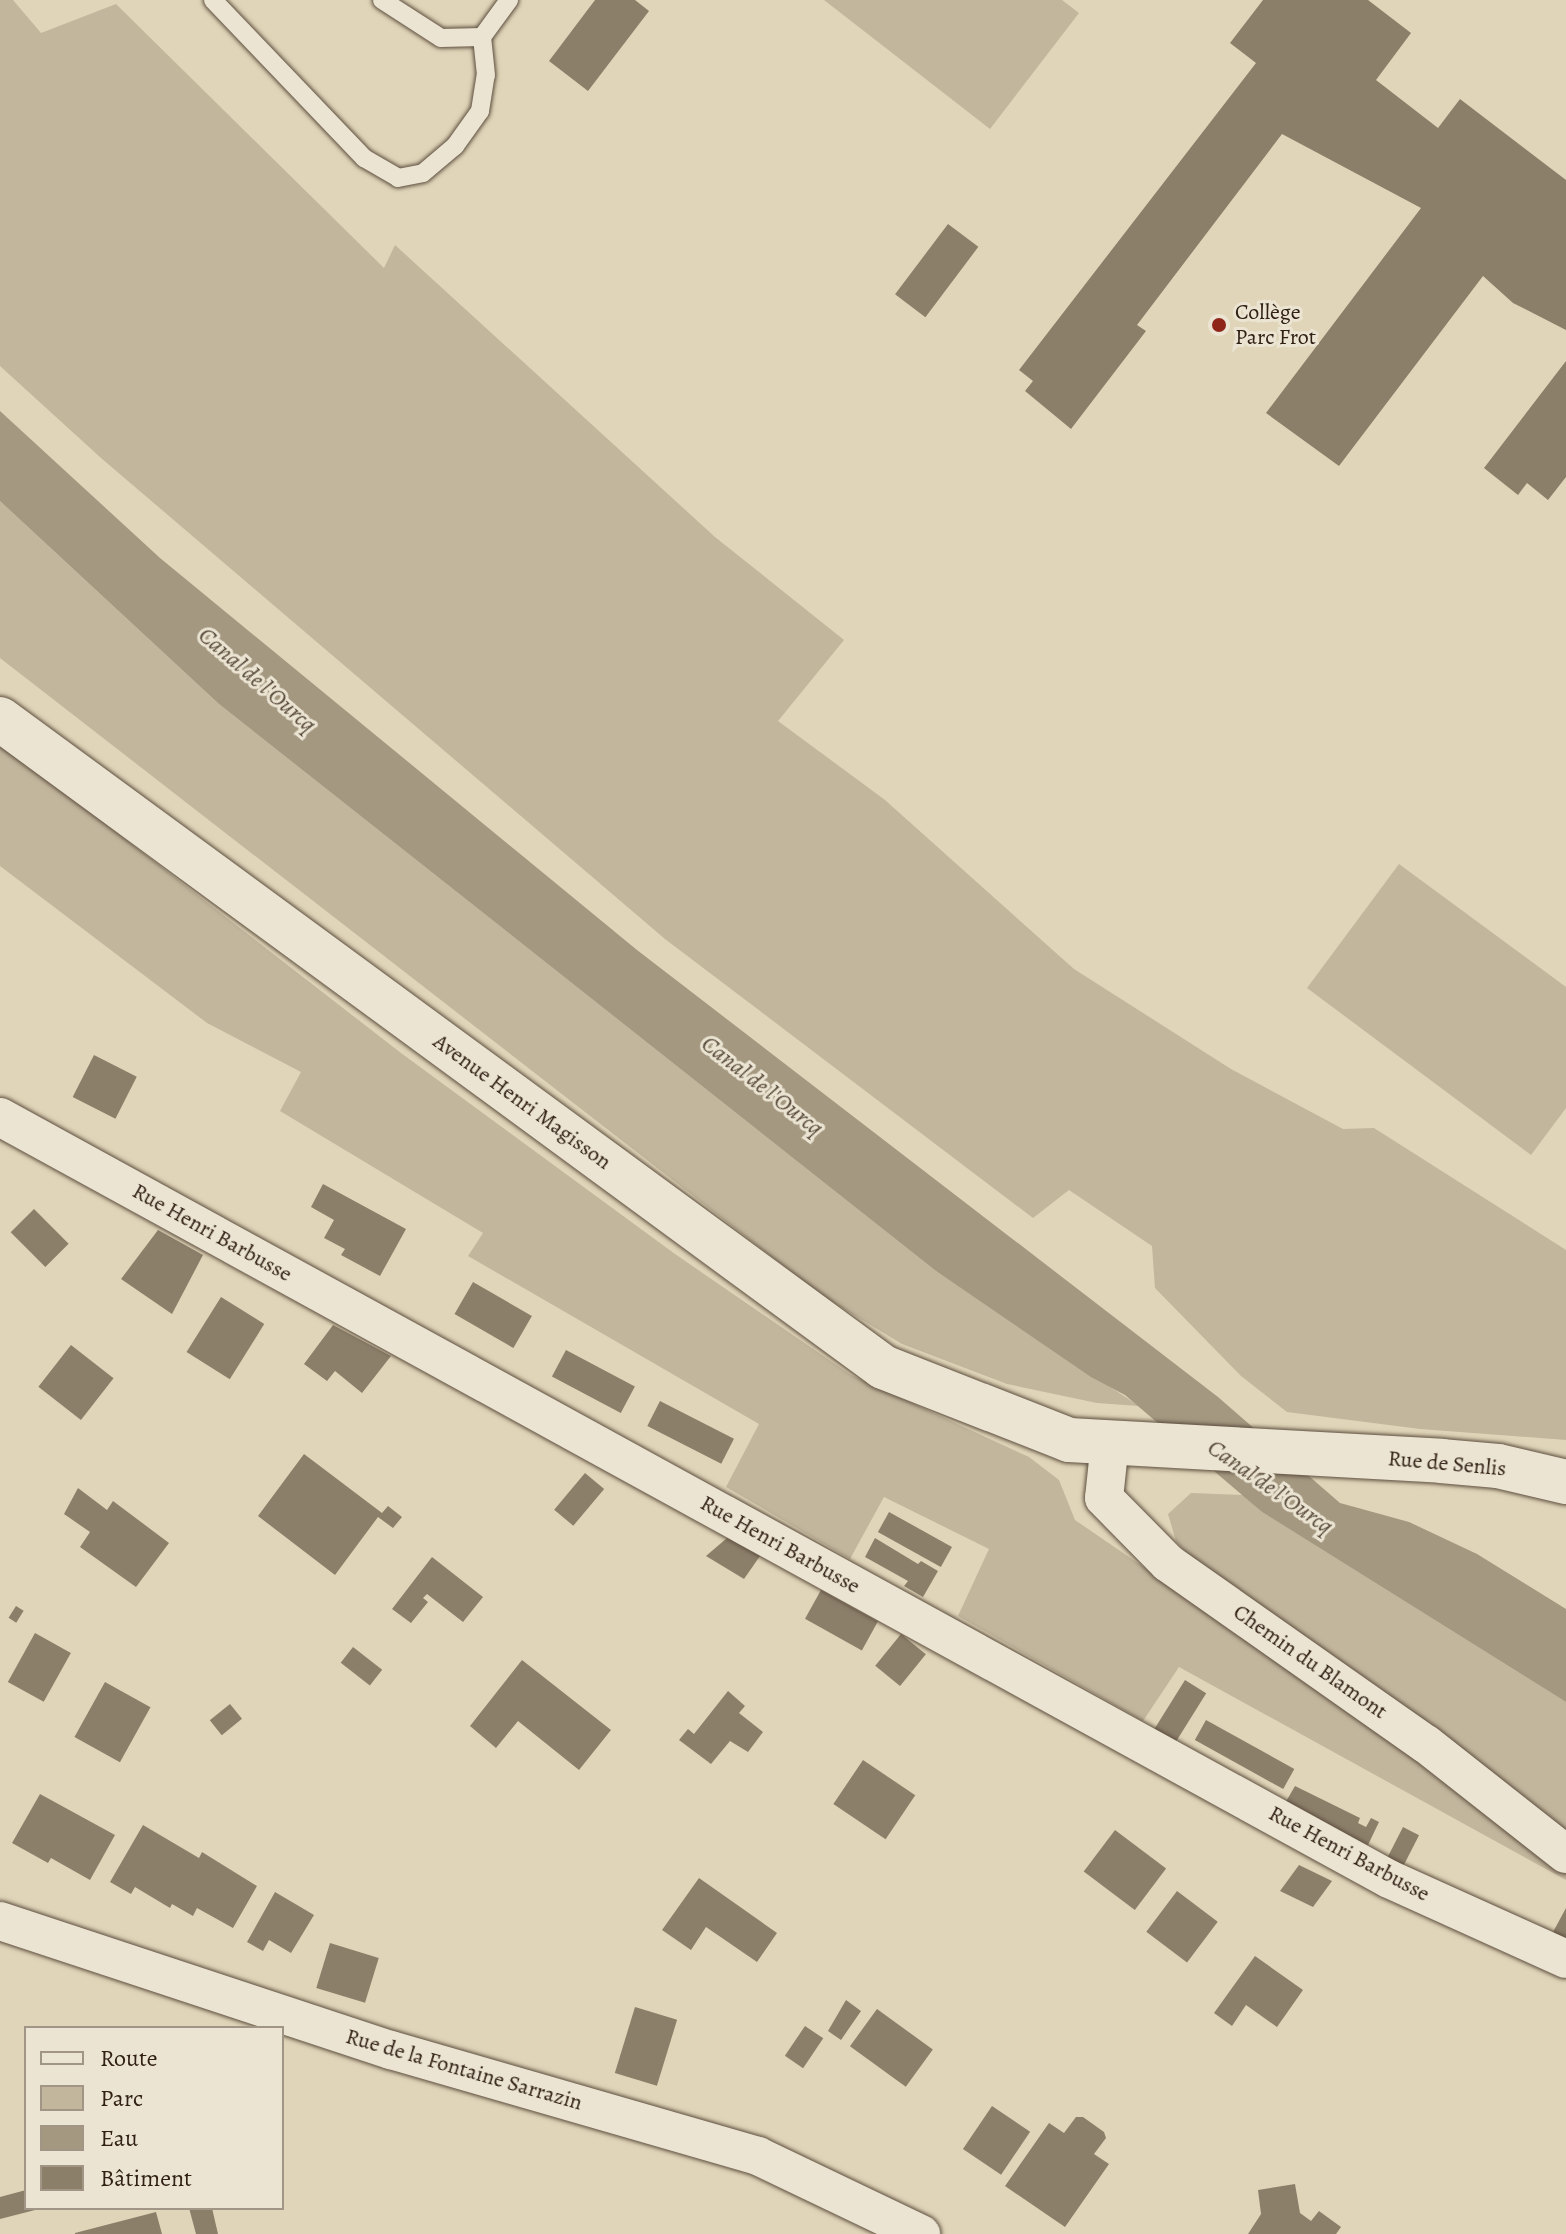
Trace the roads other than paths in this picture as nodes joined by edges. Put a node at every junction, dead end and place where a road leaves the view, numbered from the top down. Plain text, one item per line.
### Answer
1 (213, 0) edge
2 (382, 0) edge
3 (509, 0) edge
4 (482, 37) junction
5 (0, 719) edge
6 (0, 1117) edge
7 (1090, 1441) junction
8 (1326, 1456) joint
9 (1566, 1482) edge
10 (1566, 1854) edge
11 (0, 1921) edge
12 (1566, 1959) edge
13 (921, 2234) edge

1 - 4 lane
2 - 4 lane
3 - 4 lane
5 - 7 main road, Avenue Henri Magisson
6 - 12 street, Rue Henri Barbusse
7 - 8 main road, Avenue Henri Magisson
7 - 10 street, Chemin du Blamont
8 - 9 main road, Rue de Senlis
11 - 13 street, Rue de la Fontaine Sarrazin

